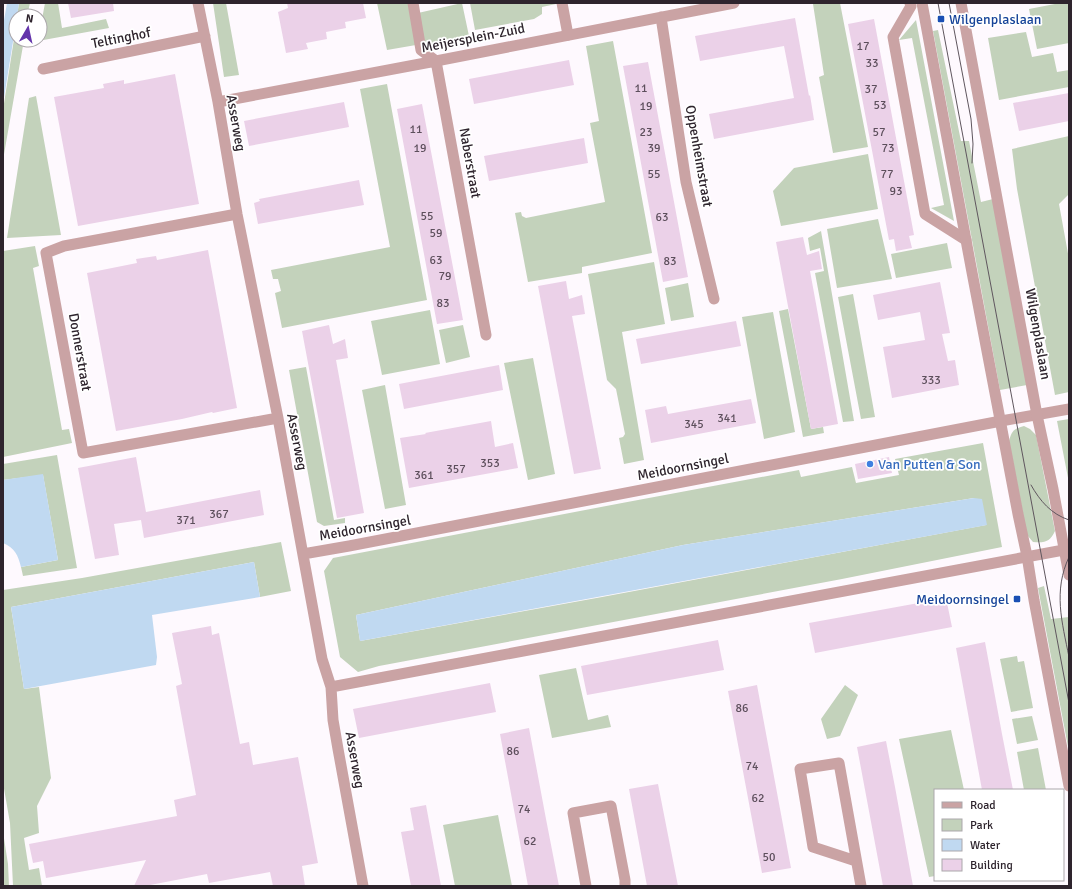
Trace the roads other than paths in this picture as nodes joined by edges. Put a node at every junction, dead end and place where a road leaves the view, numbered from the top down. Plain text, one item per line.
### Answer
1 (198, 3) edge
2 (413, 3) edge
3 (562, 3) edge
4 (734, 3) edge
5 (910, 3) edge
6 (922, 3) edge
7 (961, 3) edge
8 (704, 6) edge
9 (661, 17) junction
10 (568, 35) junction
11 (205, 36) junction
12 (436, 61) junction
13 (43, 68) dead end
14 (218, 102) junction
15 (237, 214) junction
16 (966, 240) junction
17 (714, 299) dead end
18 (486, 335) dead end
19 (1069, 409) edge
20 (1037, 415) junction
21 (278, 418) junction
22 (1001, 420) junction
23 (1066, 549) edge
24 (303, 554) junction
25 (1027, 556) junction
26 (1069, 575) edge
27 (331, 687) junction
28 (1069, 786) edge
29 (856, 861) junction
30 (363, 886) edge
31 (586, 886) edge
32 (625, 886) edge
33 (861, 886) edge

1 - 11 street, Asserweg
2 - 12 street
3 - 10 street
4 - 8 street, Meijersplein-Zuid
5 - 16 street
6 - 16 street
7 - 20 street, Wilgenplaslaan
8 - 9 street, Meijersplein-Zuid
9 - 10 street, Meijersplein-Zuid
9 - 17 street, Oppenheimstraat
10 - 12 street, Meijersplein-Zuid
11 - 13 street, Teltinghof
11 - 14 street, Asserweg
12 - 14 street, Meijersplein-Zuid
12 - 18 street, Naberstraat
14 - 15 street, Asserweg
15 - 21 street, Asserweg
15 - 21 street, Donnerstraat
16 - 22 street
19 - 20 street, Meidoornsingel
20 - 22 street, Meidoornsingel
20 - 23 street, Wilgenplaslaan
21 - 24 street, Asserweg
22 - 24 street, Meidoornsingel
22 - 25 street
23 - 25 street
23 - 26 street, Wilgenplaslaan
24 - 27 street, Asserweg
25 - 27 street
25 - 28 street
27 - 30 street, Asserweg
29 - 29 street
29 - 33 street
31 - 32 street

